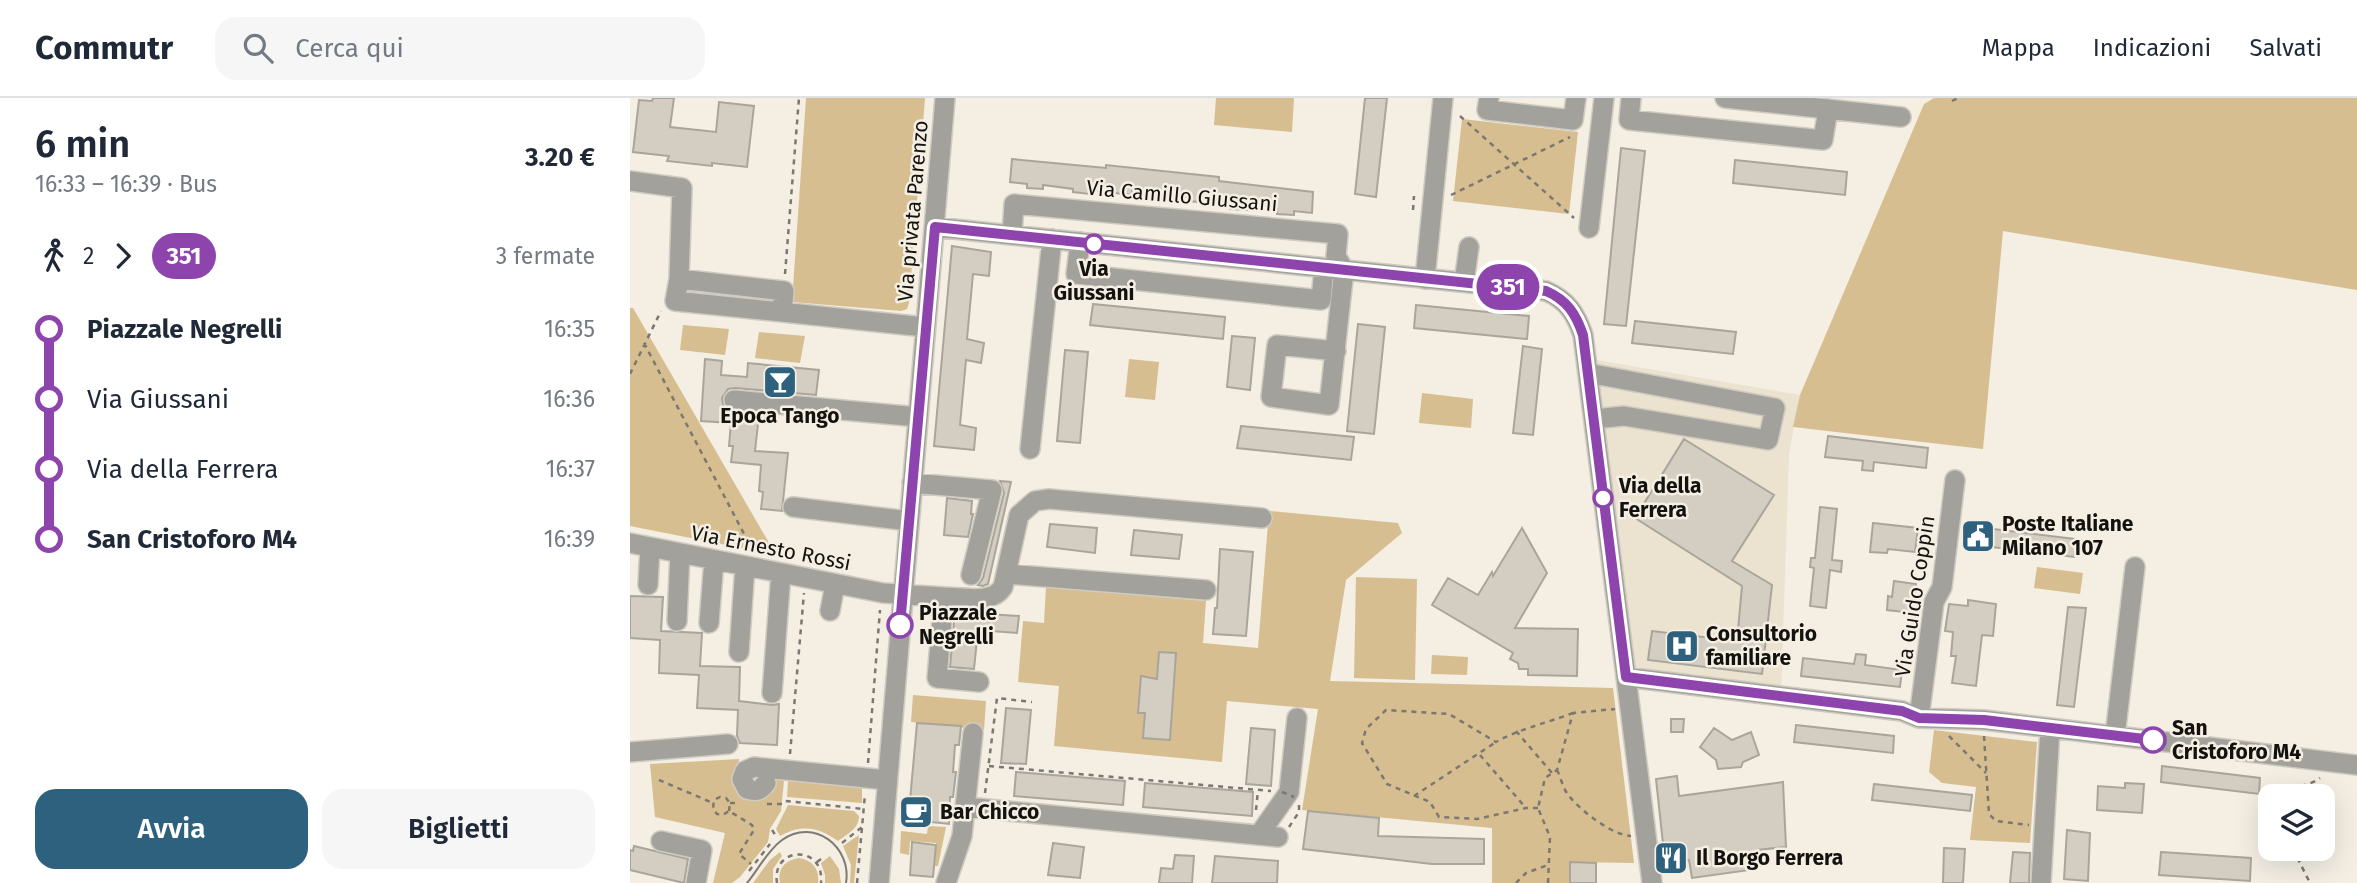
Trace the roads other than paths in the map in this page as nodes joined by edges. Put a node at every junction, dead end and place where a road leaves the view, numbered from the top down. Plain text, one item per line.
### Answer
1 (945, 98) edge
2 (1443, 98) edge
3 (1489, 98) edge
4 (1576, 98) edge
5 (1604, 98) edge
6 (1631, 98) edge
7 (1725, 98) edge
8 (1753, 100) edge
9 (1828, 109) junction
10 (1901, 117) dead end
11 (630, 181) edge
12 (1582, 223) road end
13 (935, 227) junction
14 (1012, 235) junction
15 (1052, 239) junction
16 (1080, 242) junction
17 (1469, 247) dead end
18 (1324, 268) junction
19 (1344, 270) junction
20 (679, 279) junction
21 (1425, 279) junction
22 (1464, 282) junction
23 (782, 312) junction
24 (925, 327) junction
25 (1336, 351) dead end
26 (1588, 373) junction
27 (734, 400) dead end
28 (918, 417) junction
29 (1594, 419) junction
30 (1030, 449) dead end
31 (1955, 481) dead end
32 (912, 483) junction
33 (793, 507) dead end
34 (1262, 518) dead end
35 (909, 521) junction
36 (630, 543) edge
37 (650, 547) junction
38 (680, 553) junction
39 (714, 560) junction
40 (750, 560) junction
41 (2136, 567) dead end
42 (781, 573) junction
43 (1006, 574) junction
44 (971, 575) dead end
45 (835, 584) junction
46 (648, 586) dead end
47 (1206, 590) dead end
48 (902, 595) junction
49 (944, 597) junction
50 (830, 611) dead end
51 (677, 621) dead end
52 (709, 623) dead end
53 (739, 652) dead end
54 (1626, 677) junction
55 (979, 682) dead end
56 (772, 693) dead end
57 (1297, 718) dead end
58 (1919, 718) junction
59 (2050, 729) junction
60 (973, 733) dead end
61 (2115, 736) junction
62 (728, 744) dead end
63 (630, 752) edge
64 (2349, 764) edge
65 (887, 780) junction
66 (2357, 782) edge
67 (766, 783) dead end
68 (971, 808) junction
69 (662, 841) dead end
70 (706, 853) dead end
71 (696, 883) edge
72 (705, 883) edge
73 (878, 883) edge
74 (946, 883) edge
75 (1652, 883) edge
76 (2041, 883) edge

1 - 13 street, Via privata Parenzo
2 - 21 street
3 - 4 street
5 - 12 street
6 - 9 street
7 - 8 street
8 - 9 street
9 - 10 street
11 - 20 street
13 - 14 street
13 - 24 street, Via privata Parenzo
14 - 15 street
14 - 19 street, Via Camillo Giussani
15 - 16 street
15 - 30 street
16 - 18 street
16 - 18 street
17 - 22 street
18 - 19 street
19 - 21 street
19 - 25 street, Via Camillo Giussani
20 - 23 street
20 - 23 street, Via privata Parenzo
21 - 22 street
22 - 26 street
23 - 24 street, Via privata Parenzo
24 - 28 street, Via privata Parenzo
26 - 29 street
26 - 29 street
27 - 28 street
28 - 32 street, Via privata Parenzo
29 - 54 street
31 - 58 street, Via Guido Coppin
32 - 35 street, Via privata Parenzo
32 - 44 street
33 - 35 street
34 - 43 street
35 - 48 street, Via privata Parenzo
36 - 37 street, Via Ernesto Rossi
37 - 38 street, Via Ernesto Rossi
37 - 46 street
38 - 39 street, Via Ernesto Rossi
38 - 51 street
39 - 40 street, Via Ernesto Rossi
39 - 52 street
40 - 42 street, Via Ernesto Rossi
40 - 53 street
41 - 61 street
42 - 45 street, Via Ernesto Rossi
42 - 56 street
43 - 47 street
43 - 49 street, Via Ernesto Rossi
45 - 48 street, Via Ernesto Rossi
45 - 50 street
48 - 49 street, Via Ernesto Rossi
48 - 65 street, Via privata Parenzo
49 - 55 street
54 - 58 street
54 - 75 street
57 - 68 street
58 - 59 street
59 - 61 street
59 - 76 street
60 - 68 street
61 - 64 street
62 - 63 street
64 - 66 street
65 - 67 street
65 - 73 street, Via privata Parenzo
68 - 74 street
69 - 71 street
70 - 72 street

